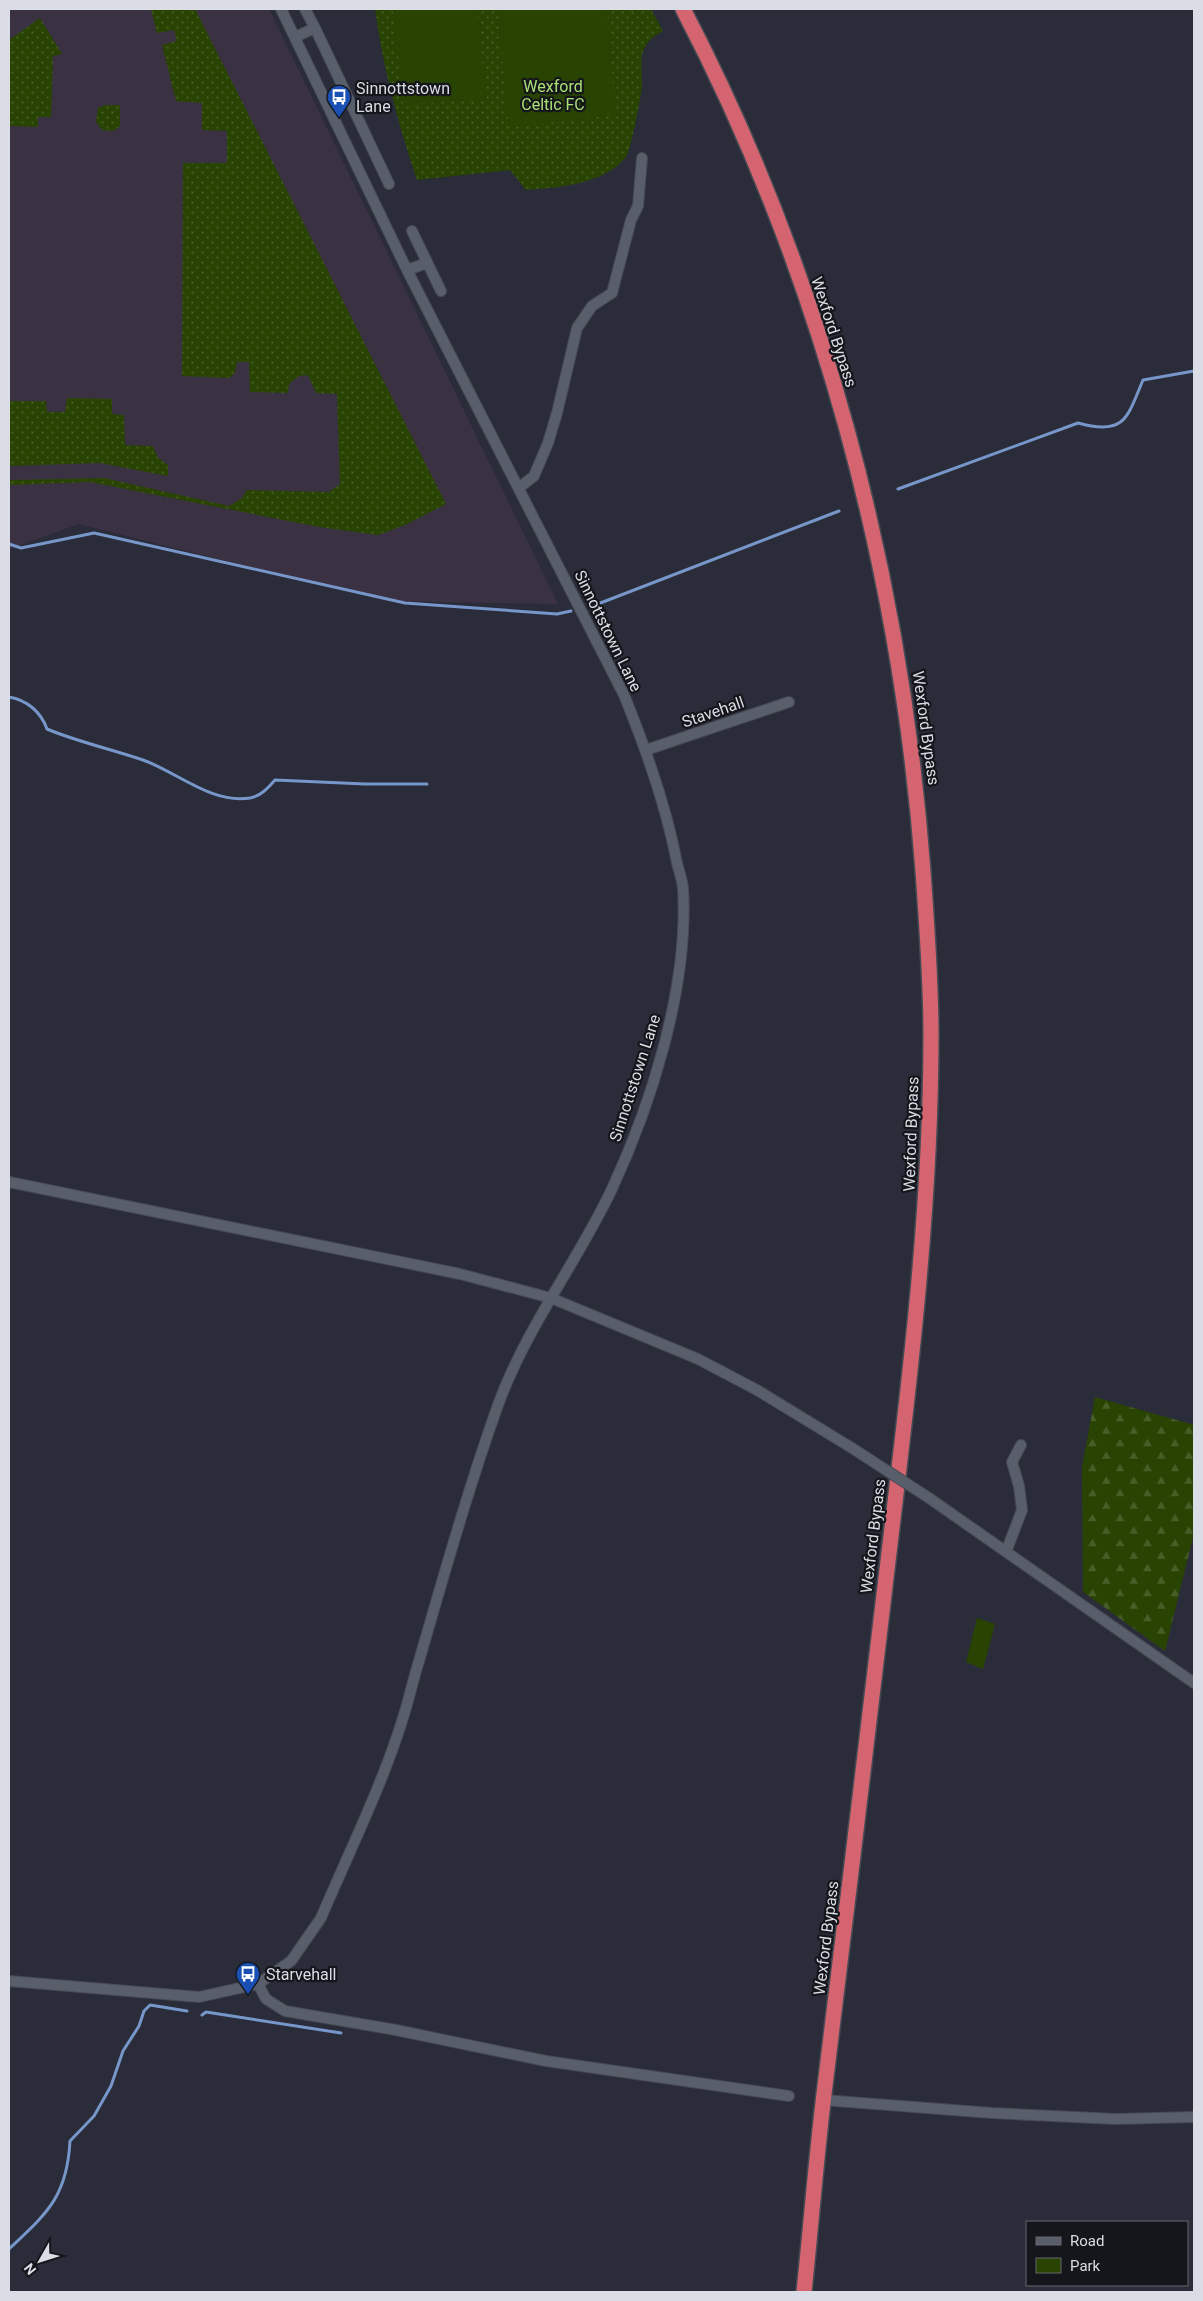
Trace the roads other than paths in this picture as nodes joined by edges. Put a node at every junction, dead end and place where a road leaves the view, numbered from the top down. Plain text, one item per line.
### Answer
1 (282, 9) edge
2 (305, 9) edge
3 (683, 9) edge
4 (315, 28) junction
5 (295, 37) junction
6 (642, 158) dead end
7 (389, 184) dead end
8 (412, 231) dead end
9 (426, 263) junction
10 (408, 270) junction
11 (441, 291) dead end
12 (520, 487) junction
13 (789, 702) dead end
14 (646, 750) junction
15 (9, 1182) edge
16 (551, 1298) junction
17 (1022, 1445) dead end
18 (1006, 1552) junction
19 (1194, 1683) edge
20 (9, 1981) edge
21 (258, 1984) junction
22 (789, 2096) dead end
23 (823, 2100) junction
24 (1194, 2117) edge
25 (804, 2292) edge

1 - 5 street, Sinnottstown Lane
2 - 4 street
3 - 23 highway, Wexford Bypass
4 - 5 street
4 - 7 street
5 - 10 street, Sinnottstown Lane
6 - 12 street
8 - 9 street
9 - 10 street
9 - 11 street
10 - 12 street, Sinnottstown Lane
12 - 14 street, Sinnottstown Lane
13 - 14 street, Stavehall
14 - 16 street, Sinnottstown Lane
15 - 16 street
16 - 18 street, bridge
16 - 21 street, Sinnottstown Lane
17 - 18 street
18 - 19 street
20 - 21 street
21 - 22 street
23 - 24 street
23 - 25 highway, Wexford Bypass

